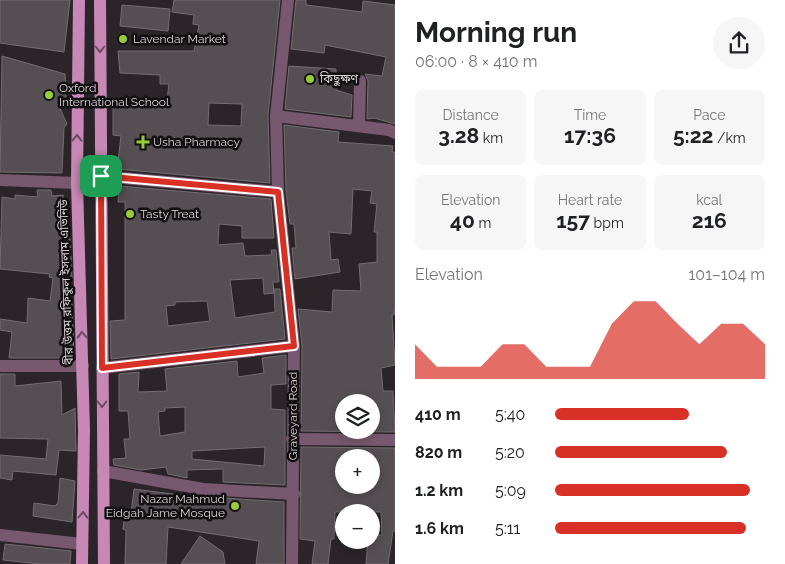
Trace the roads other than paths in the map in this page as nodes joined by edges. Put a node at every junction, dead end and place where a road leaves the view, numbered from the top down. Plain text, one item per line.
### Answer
1 (78, 0) edge
2 (100, 0) edge
3 (288, 0) edge
4 (360, 81) dead end
5 (276, 116) junction
6 (358, 126) junction
7 (395, 133) edge
8 (101, 176) junction
9 (0, 180) edge
10 (77, 183) junction
11 (278, 192) junction
12 (294, 346) junction
13 (0, 366) edge
14 (83, 366) junction
15 (102, 368) junction
16 (292, 439) junction
17 (395, 440) edge
18 (103, 471) junction
19 (294, 494) junction
20 (0, 535) edge
21 (82, 544) junction
22 (82, 564) edge
23 (104, 564) edge
24 (292, 564) edge

10 -> 1 main road, বীর উত্তম রফিকুল ইসলাম এভিনিউ
2 -> 8 main road
3 - 5 street, Graveyard Road
4 - 6 street
5 - 6 street
5 - 11 street, Graveyard Road
6 - 7 street
8 - 11 street
8 - 15 main road
9 - 10 street
14 -> 10 main road, বীর উত্তম রফিকুল ইসলাম এভিনিউ
11 - 12 street, Graveyard Road
12 - 15 street
12 - 16 street, Graveyard Road
13 - 14 street
21 -> 14 main road, বীর উত্তম রফিকুল ইসলাম এভিনিউ
15 -> 18 main road
16 - 17 street
16 - 19 street, Graveyard Road
18 - 19 street
18 - 23 main road
19 - 24 street, Graveyard Road
20 - 21 street
21 - 22 main road, বীর উত্তম রফিকুল ইসলাম এভিনিউ

